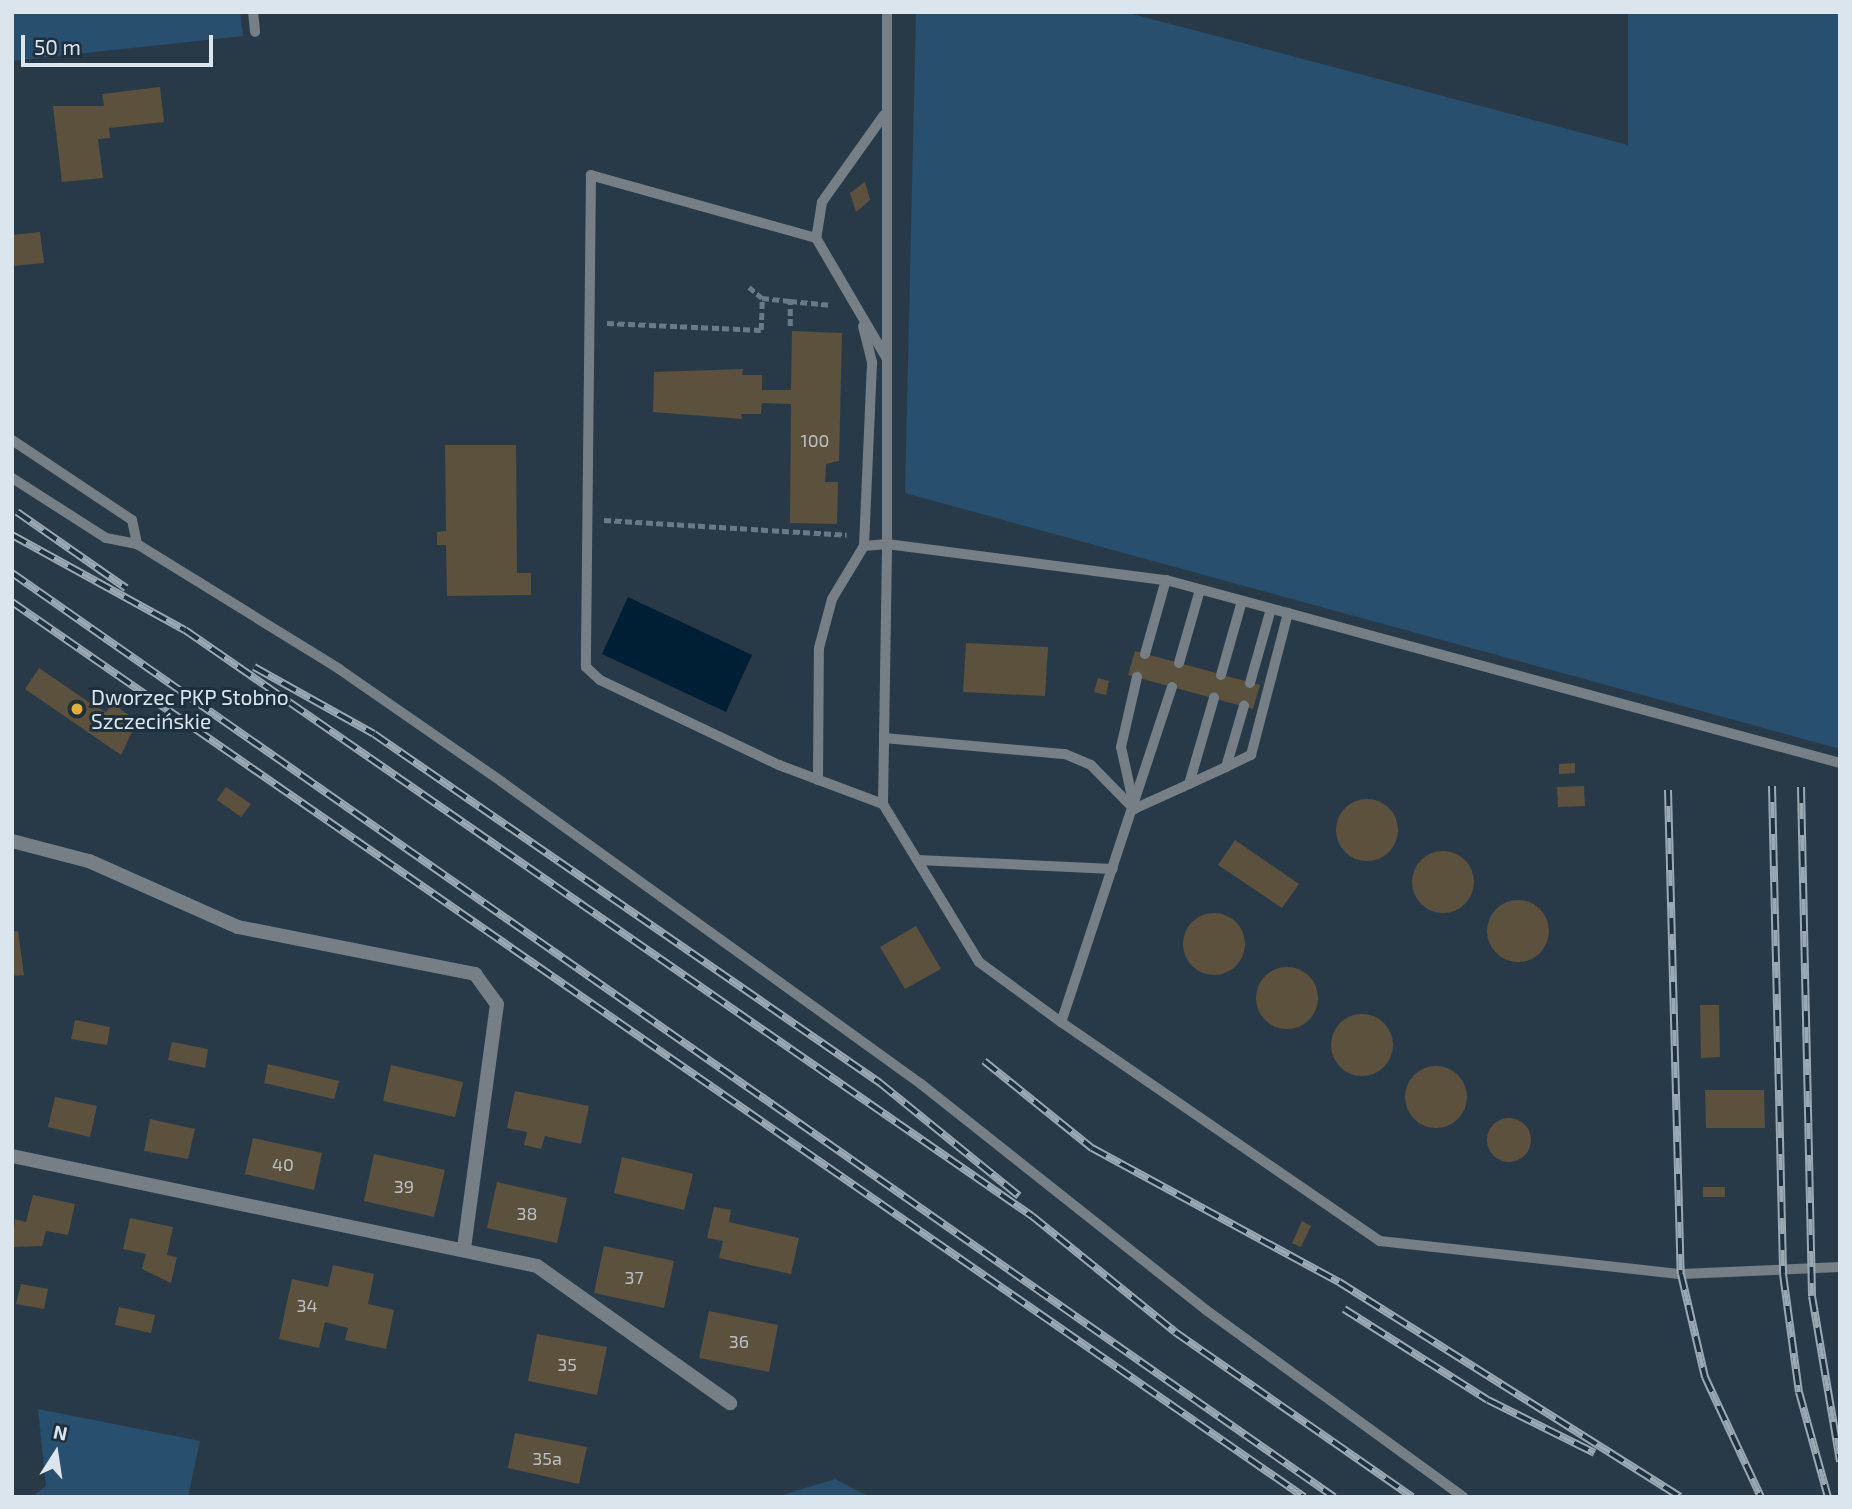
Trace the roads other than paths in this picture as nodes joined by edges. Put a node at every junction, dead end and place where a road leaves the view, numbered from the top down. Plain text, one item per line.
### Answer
1 (253, 12) edge
2 (887, 12) edge
3 (255, 32) dead end
4 (887, 102) junction
5 (816, 238) junction
6 (855, 307) junction
7 (887, 359) junction
8 (12, 440) edge
9 (12, 478) edge
10 (137, 544) junction
11 (887, 544) junction
12 (864, 546) junction
13 (1166, 580) junction
14 (1200, 590) junction
15 (1242, 601) junction
16 (1271, 609) junction
17 (1288, 613) junction
18 (1144, 654) dead end
19 (1179, 663) dead end
20 (1221, 675) dead end
21 (1138, 677) dead end
22 (1250, 683) dead end
23 (1172, 687) dead end
24 (1214, 698) dead end
25 (1244, 706) dead end
26 (884, 738) junction
27 (1840, 764) edge
28 (1226, 768) junction
29 (818, 780) junction
30 (1189, 784) junction
31 (883, 804) junction
32 (1135, 809) junction
33 (12, 841) edge
34 (917, 860) junction
35 (1113, 869) junction
36 (1061, 1022) junction
37 (12, 1156) edge
38 (464, 1248) junction
39 (1840, 1267) edge
40 (730, 1403) dead end
41 (1463, 1497) edge

1 - 3 lane
2 - 4 lane
4 - 5 lane
4 - 7 lane
5 - 6 lane
5 - 29 lane
6 - 7 lane
6 - 12 lane
7 - 11 lane
8 - 10 lane
9 - 10 lane
10 - 41 lane
11 - 12 lane
11 - 13 lane
11 - 26 lane
12 - 29 lane
13 - 14 lane
13 - 18 lane
14 - 15 lane
14 - 19 lane
15 - 16 lane
15 - 20 lane
16 - 17 lane
16 - 22 lane
17 - 27 lane
17 - 28 lane
21 - 32 lane
23 - 32 lane
24 - 30 lane
25 - 28 lane
26 - 31 lane
26 - 32 lane
28 - 30 lane
29 - 31 lane
30 - 32 lane
31 - 34 lane
32 - 35 lane
33 - 38 street
34 - 35 lane
34 - 36 lane
35 - 36 lane
36 - 39 lane
37 - 38 street
38 - 40 street

